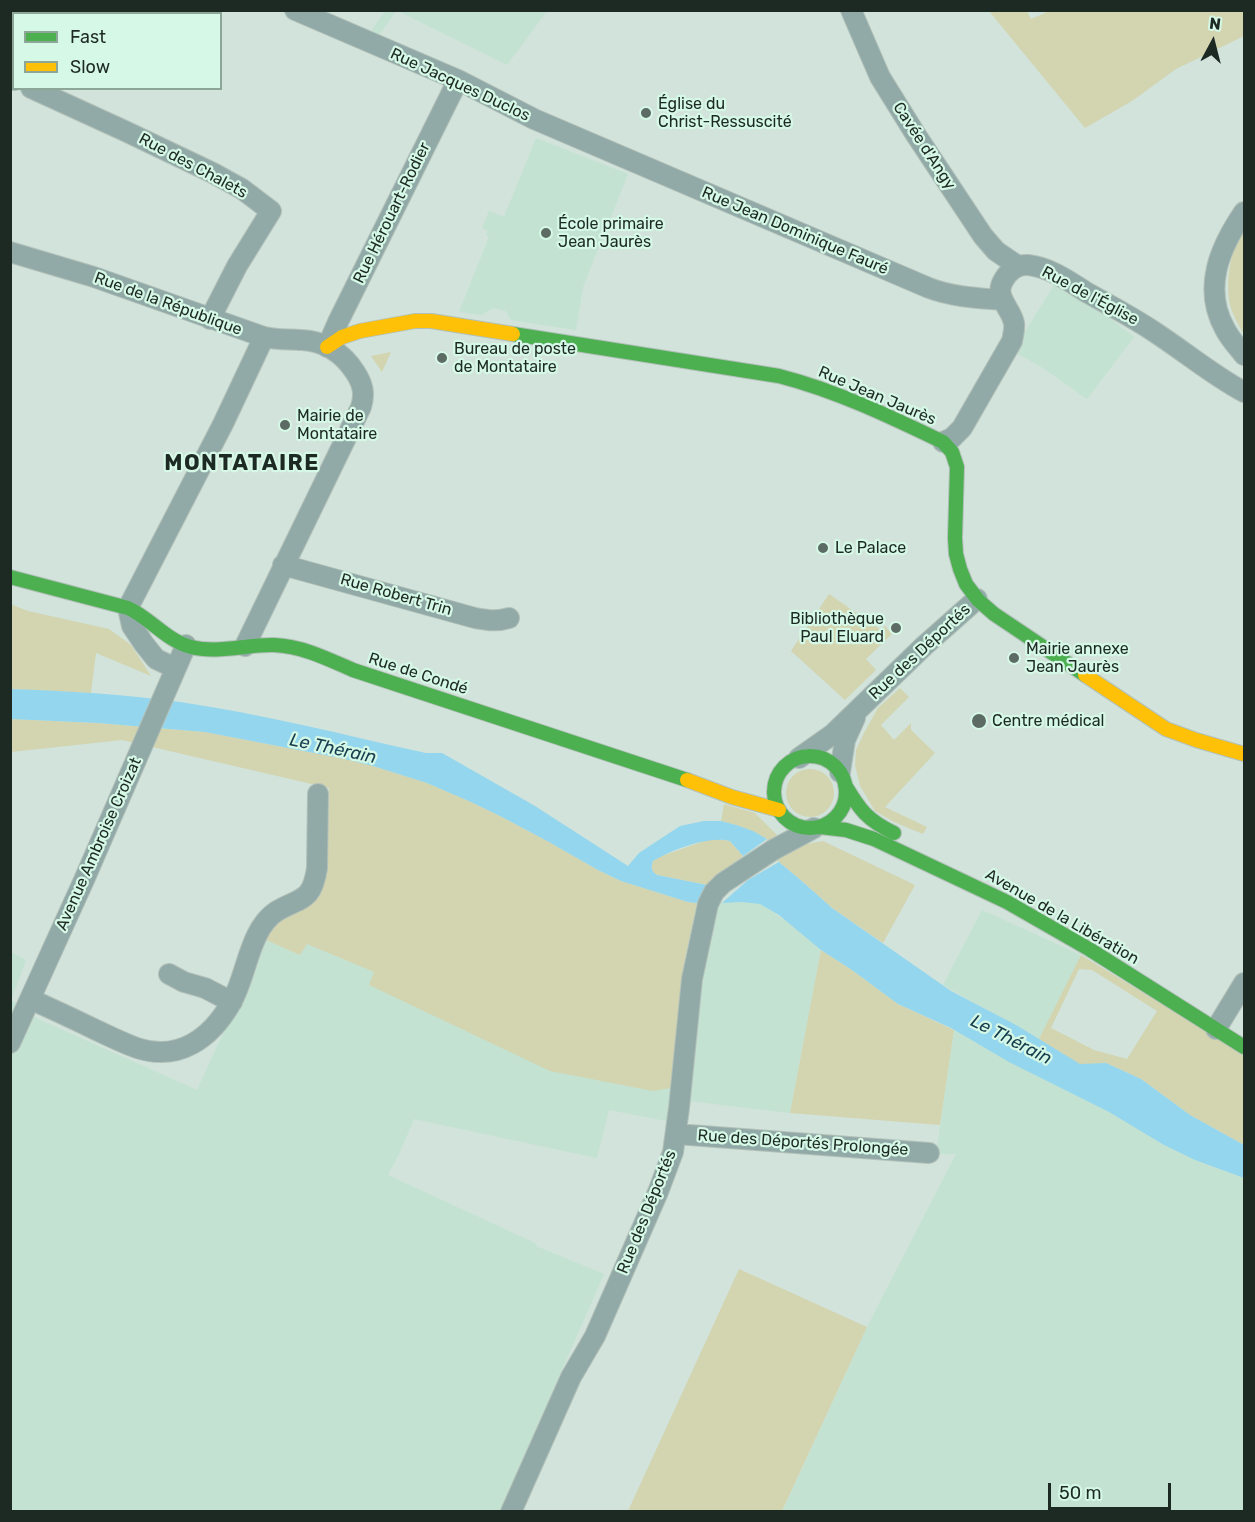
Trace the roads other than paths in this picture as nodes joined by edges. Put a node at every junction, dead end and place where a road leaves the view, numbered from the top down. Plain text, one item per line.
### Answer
1 (295, 10) edge
2 (851, 10) edge
3 (458, 80) junction
4 (35, 90) edge
5 (592, 145) joint
6 (1245, 212) edge
7 (10, 252) edge
8 (1018, 266) junction
9 (1002, 300) junction
10 (210, 319) junction
11 (264, 337) junction
12 (327, 347) junction
13 (1245, 355) edge
14 (1245, 392) edge
15 (943, 442) junction
16 (284, 564) junction
17 (10, 578) edge
18 (977, 599) junction
19 (128, 608) junction
20 (509, 618) dead end
21 (186, 645) junction
22 (245, 646) junction
23 (175, 668) junction
24 (862, 706) junction
25 (1245, 754) edge
26 (799, 758) junction
27 (776, 778) junction
28 (842, 779) junction
29 (702, 785) junction
30 (318, 794) dead end
31 (782, 814) junction
32 (817, 827) junction
33 (903, 837) dead end
34 (773, 850) junction
35 (169, 974) dead end
36 (1245, 983) edge
37 (30, 999) junction
38 (232, 1002) junction
39 (1223, 1020) junction
40 (10, 1043) edge
41 (1245, 1047) edge
42 (676, 1134) junction
43 (929, 1153) dead end
44 (511, 1512) edge

1 - 3 street, Rue Jacques Duclos
2 - 8 street, Cavée d'Angy
3 - 5 street, Rue Jacques Duclos
3 - 12 street, Rue Hérouart-Rodier
4 - 10 street, Rue des Chalets
5 - 9 street, Rue Jean Dominique Fauré
6 - 13 street
7 - 10 street, Rue de la République
8 - 9 street, Rue de l'Église
8 - 14 street, Rue de l'Église
9 - 15 street
10 - 11 street, Rue de la République
11 - 12 street, Rue de la République
11 - 19 street
12 - 15 main road, Rue Jean Jaurès
12 - 16 street
15 - 18 main road, Rue Jean Jaurès
16 - 20 street, Rue Robert Trin
16 - 22 street
17 - 19 main road, Rue de Condé
18 - 24 street, Rue des Déportés
18 - 25 main road, Rue Jean Jaurès
19 - 21 main road, Rue de Condé
19 - 23 street
21 - 22 main road, Rue de Condé
21 - 23 street, Avenue Ambroise Croizat
22 - 29 main road, Rue de Condé
23 - 37 street, Avenue Ambroise Croizat
24 - 26 street, Rue des Déportés
24 - 28 street, Rue des Déportés
26 - 27 main road
26 - 28 main road
27 - 29 main road, Rue de Condé
27 - 31 main road
28 - 32 main road
28 - 33 main road
29 - 31 main road, Rue de Condé
30 - 38 street
31 - 32 main road
31 - 34 street
32 - 34 street, Rue des Déportés
32 - 39 main road, Avenue de la Libération
34 - 42 street, Rue des Déportés
35 - 38 street
36 - 39 street
37 - 38 street
37 - 40 street, Avenue Ambroise Croizat
39 - 41 main road, Avenue de la Libération
42 - 43 street, Rue des Déportés Prolongée
42 - 44 street, Rue des Déportés

